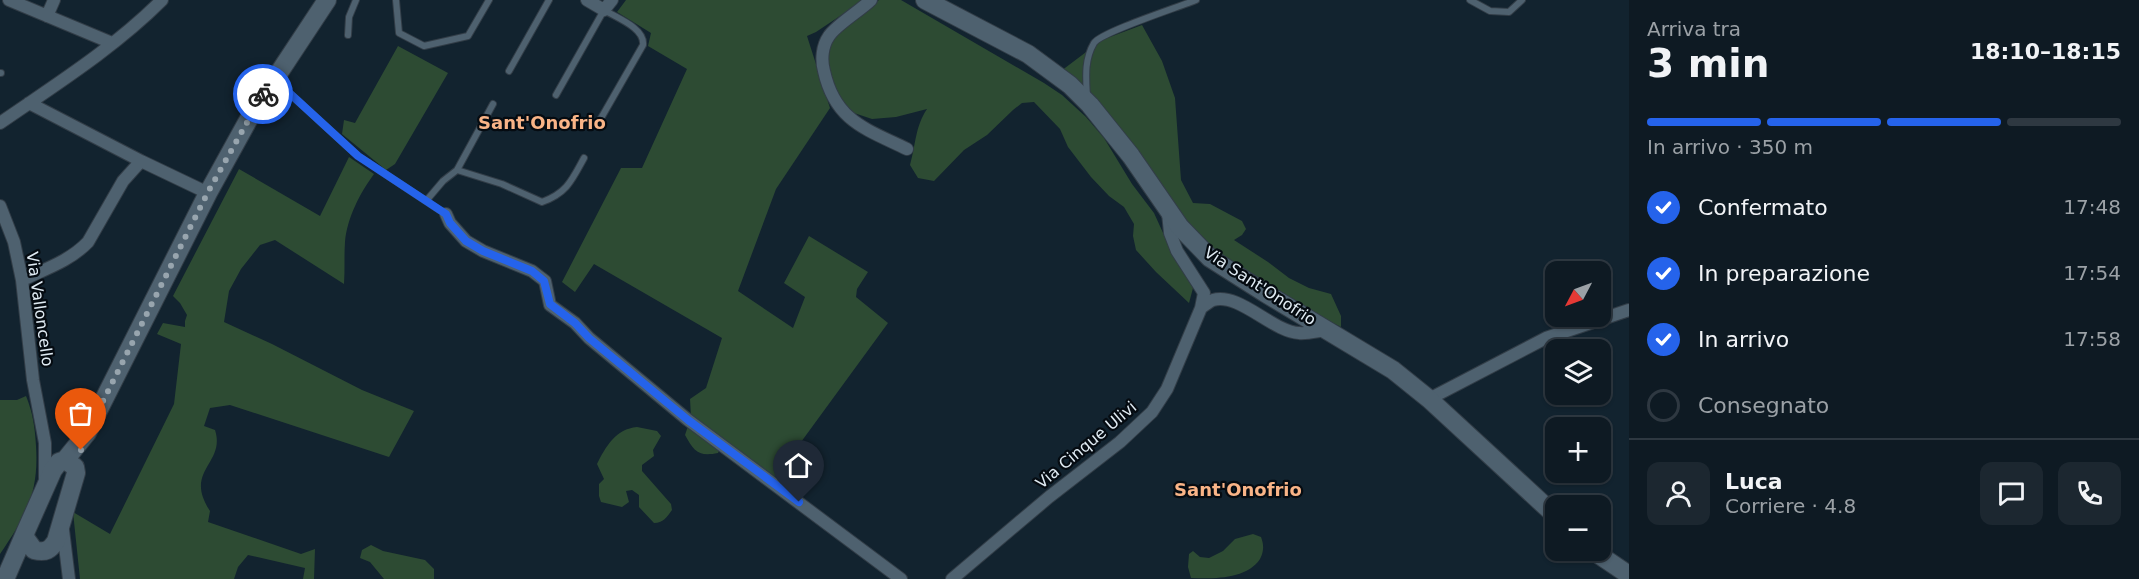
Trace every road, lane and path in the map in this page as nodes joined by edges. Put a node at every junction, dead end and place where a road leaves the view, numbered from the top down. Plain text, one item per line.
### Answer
1 (9, 0) edge
2 (54, 0) edge
3 (162, 0) edge
4 (327, 0) edge
5 (357, 0) edge
6 (396, 0) edge
7 (489, 0) edge
8 (549, 0) edge
9 (587, 0) edge
10 (871, 0) edge
11 (925, 0) edge
12 (1196, 0) edge
13 (1470, 0) edge
14 (1522, 0) edge
15 (608, 5) edge
16 (47, 16) junction
17 (348, 35) dead end
18 (112, 43) junction
19 (509, 71) dead end
20 (273, 78) junction
21 (556, 95) dead end
22 (1087, 102) junction
23 (30, 103) junction
24 (493, 104) dead end
25 (600, 120) dead end
26 (0, 123) edge
27 (908, 149) dead end
28 (584, 158) dead end
29 (141, 161) junction
30 (457, 170) junction
31 (208, 192) junction
32 (426, 201) junction
33 (0, 206) edge
34 (1167, 208) junction
35 (447, 215) joint
36 (22, 280) junction
37 (1201, 308) junction
38 (1629, 310) edge
39 (1327, 330) junction
40 (1429, 399) junction
41 (70, 466) junction
42 (44, 490) junction
43 (1545, 506) edge
44 (62, 522) junction
45 (25, 533) junction
46 (38, 551) junction
47 (1606, 561) edge
48 (1623, 575) edge
49 (69, 577) edge
50 (6, 578) edge
51 (901, 579) edge
52 (952, 579) edge

1 - 16 street
2 - 16 street
3 - 18 street
4 - 20 street
5 - 17 lane
6 - 7 lane
8 - 19 lane
9 - 15 street
10 - 27 street
11 - 22 street, Via Sant'Onofrio
12 - 22 lane
13 - 14 lane
15 - 21 lane
15 - 25 lane
16 - 18 street
18 - 23 street
20 - 31 street
20 - 32 lane
22 - 34 street, Via Sant'Onofrio
23 - 26 street
23 - 29 street
24 - 30 lane
28 - 30 lane
29 - 31 street
29 - 36 street
30 - 32 lane
31 - 41 street
32 - 35 lane
33 - 36 street, Via Valloncello
34 - 37 street
34 - 39 street, Via Sant'Onofrio
35 - 51 street
36 - 42 street, Via Valloncello
37 - 39 street
37 - 52 street, Via Cinque Ulivi
38 - 40 street
39 - 40 street, Via Sant'Onofrio
40 - 43 street, Via Sant'Onofrio
41 - 42 street
41 - 44 street
42 - 45 street
44 - 46 street
44 - 49 street
45 - 46 street
45 - 50 street
46 - 49 street
46 - 50 street
47 - 48 street

